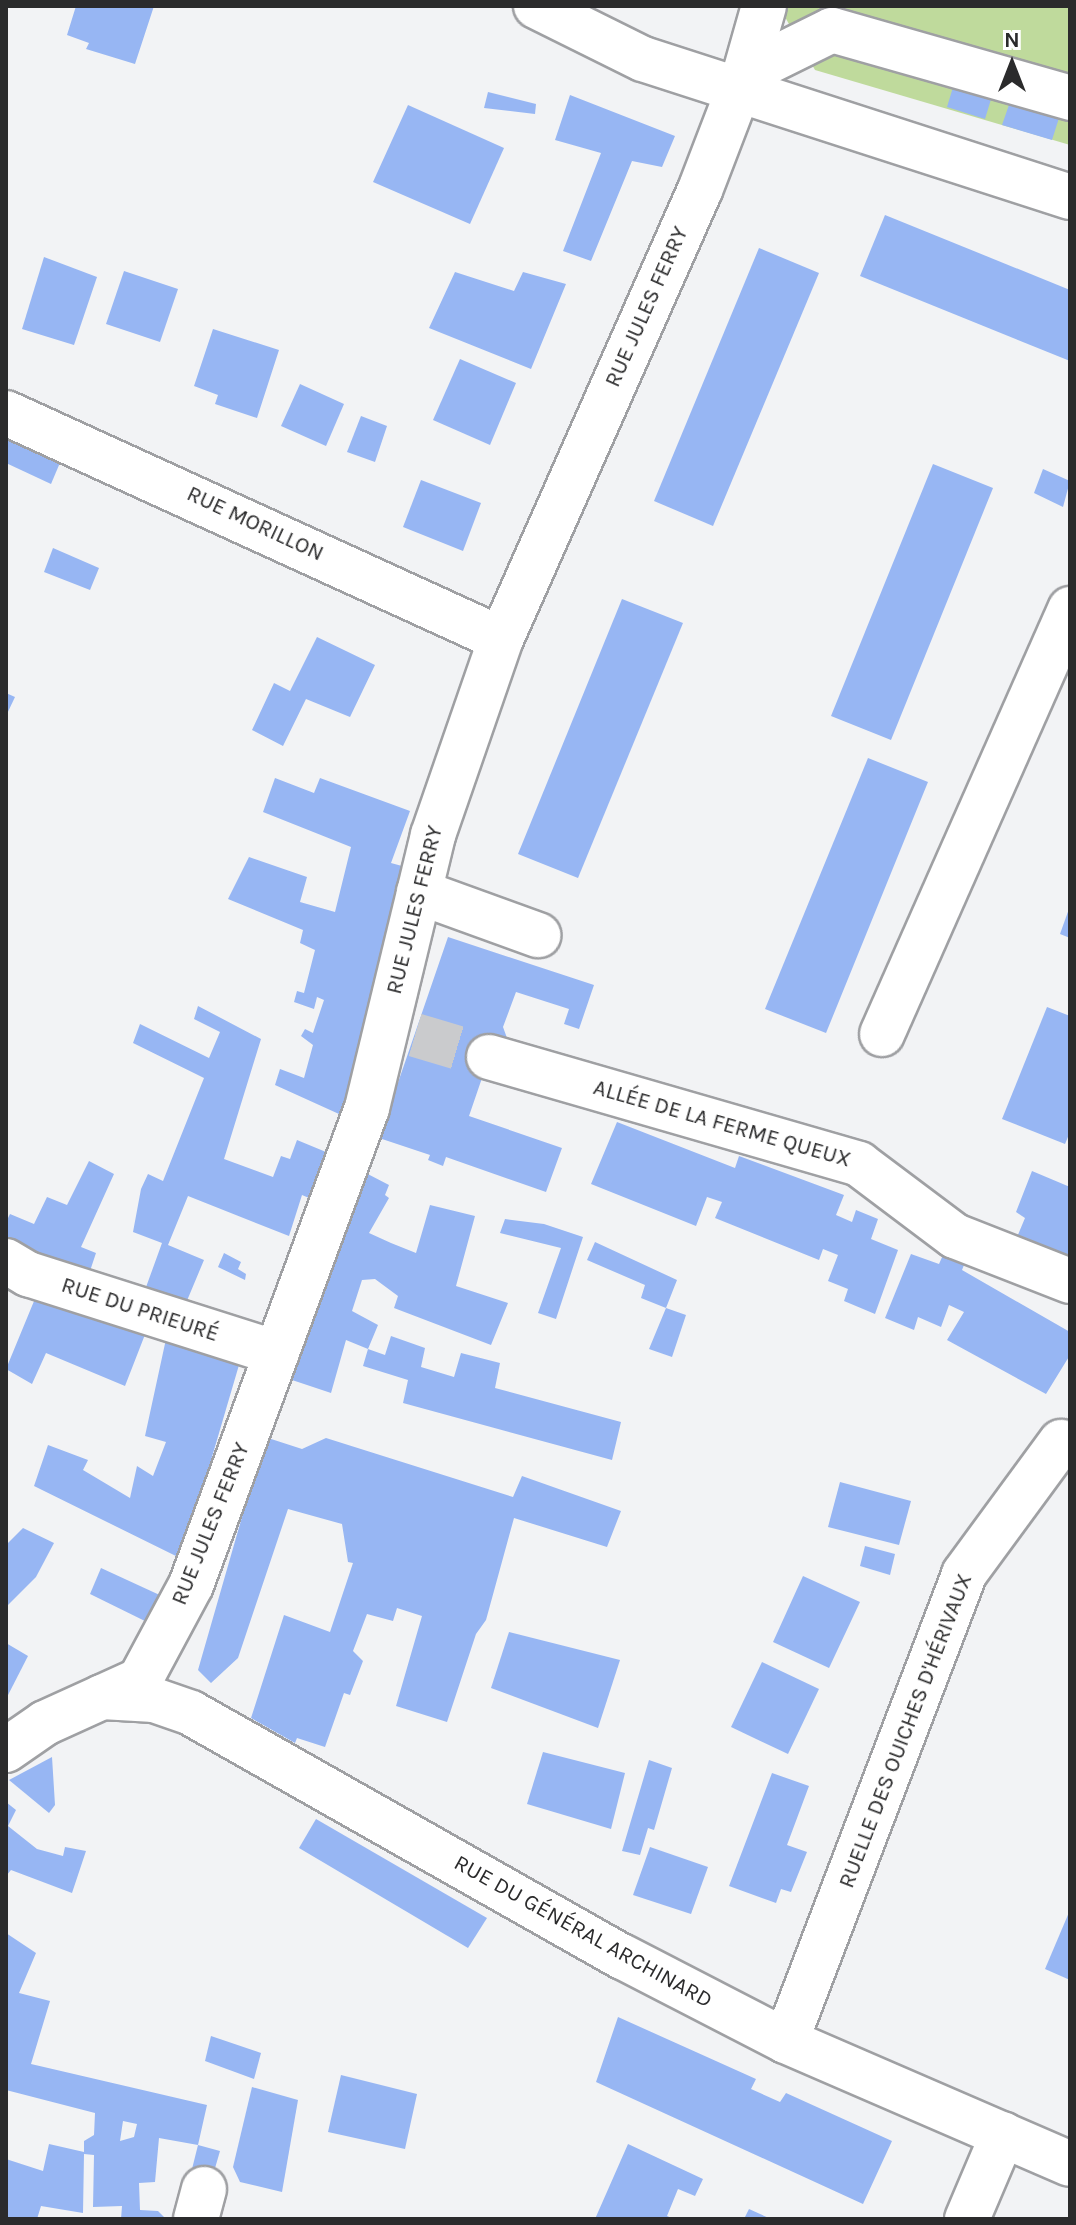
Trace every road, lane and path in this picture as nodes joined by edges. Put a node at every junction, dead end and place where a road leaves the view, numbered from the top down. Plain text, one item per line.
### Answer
1 (536, 6) edge
2 (764, 6) edge
3 (742, 83) junction
4 (1070, 98) edge
5 (1070, 197) edge
6 (6, 413) edge
7 (1070, 609) edge
8 (501, 639) junction
9 (419, 892) junction
10 (538, 935) dead end
11 (882, 1034) dead end
12 (489, 1057) tunnel mouth
13 (6, 1261) edge
14 (1070, 1281) edge
15 (277, 1353) junction
16 (1061, 1442) dead end
17 (102, 1697) junction
18 (6, 1750) edge
19 (786, 2041) junction
20 (1003, 2134) junction
21 (1070, 2164) edge
22 (967, 2219) edge

1 - 3 street
2 - 3 street, RUE JULES FERRY
3 - 4 street
3 - 5 street
3 - 8 street, RUE JULES FERRY
6 - 8 street, RUE MORILLON
7 - 11 street
8 - 9 street, RUE JULES FERRY
9 - 10 street
9 - 15 street, RUE JULES FERRY
12 - 14 street, ALLÉE DE LA FERME QUEUX
13 - 15 street, RUE DU PRIEURÉ
15 - 17 street, RUE JULES FERRY
16 - 19 street, RUELLE DES OUICHES D'HÉRIVAUX
17 - 18 street, RUE JULES FERRY
17 - 19 street, RUE DU GÉNÉRAL ARCHINARD
19 - 20 street, RUE DU GÉNÉRAL ARCHINARD
20 - 21 street, RUE DU GÉNÉRAL ARCHINARD
20 - 22 street

